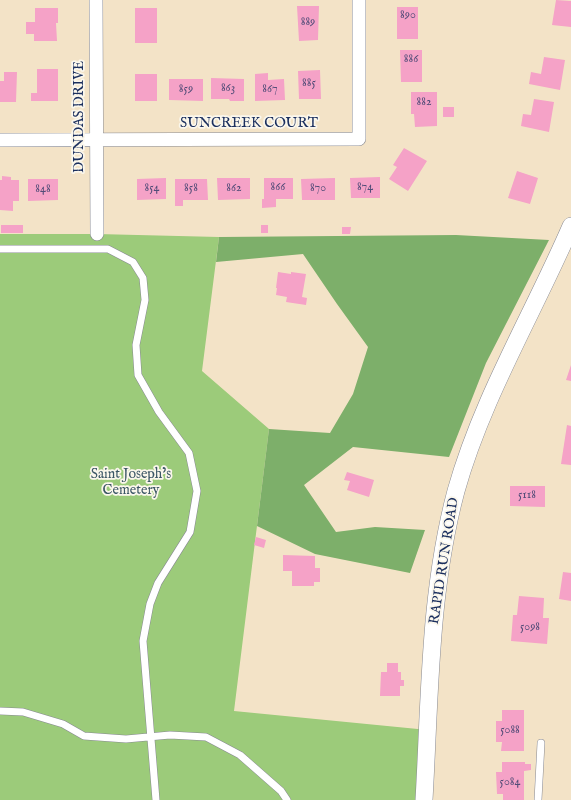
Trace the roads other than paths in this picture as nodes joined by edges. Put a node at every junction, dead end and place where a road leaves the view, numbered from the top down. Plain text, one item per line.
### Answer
1 (96, 0) edge
2 (359, 0) edge
3 (0, 140) edge
4 (96, 140) junction
5 (571, 226) edge
6 (97, 234) dead end
7 (0, 249) edge
8 (0, 711) edge
9 (151, 737) junction
10 (542, 743) dead end
11 (156, 800) edge
12 (287, 800) edge
13 (424, 800) edge
14 (538, 800) edge

1 - 4 street, DUNDAS DRIVE
2 - 4 street, SUNCREEK COURT
3 - 4 street, SUNCREEK COURT
4 - 6 street, DUNDAS DRIVE
5 - 13 street, RAPID RUN ROAD
7 - 9 lane
8 - 9 lane
9 - 11 lane
9 - 12 lane
10 - 14 lane

